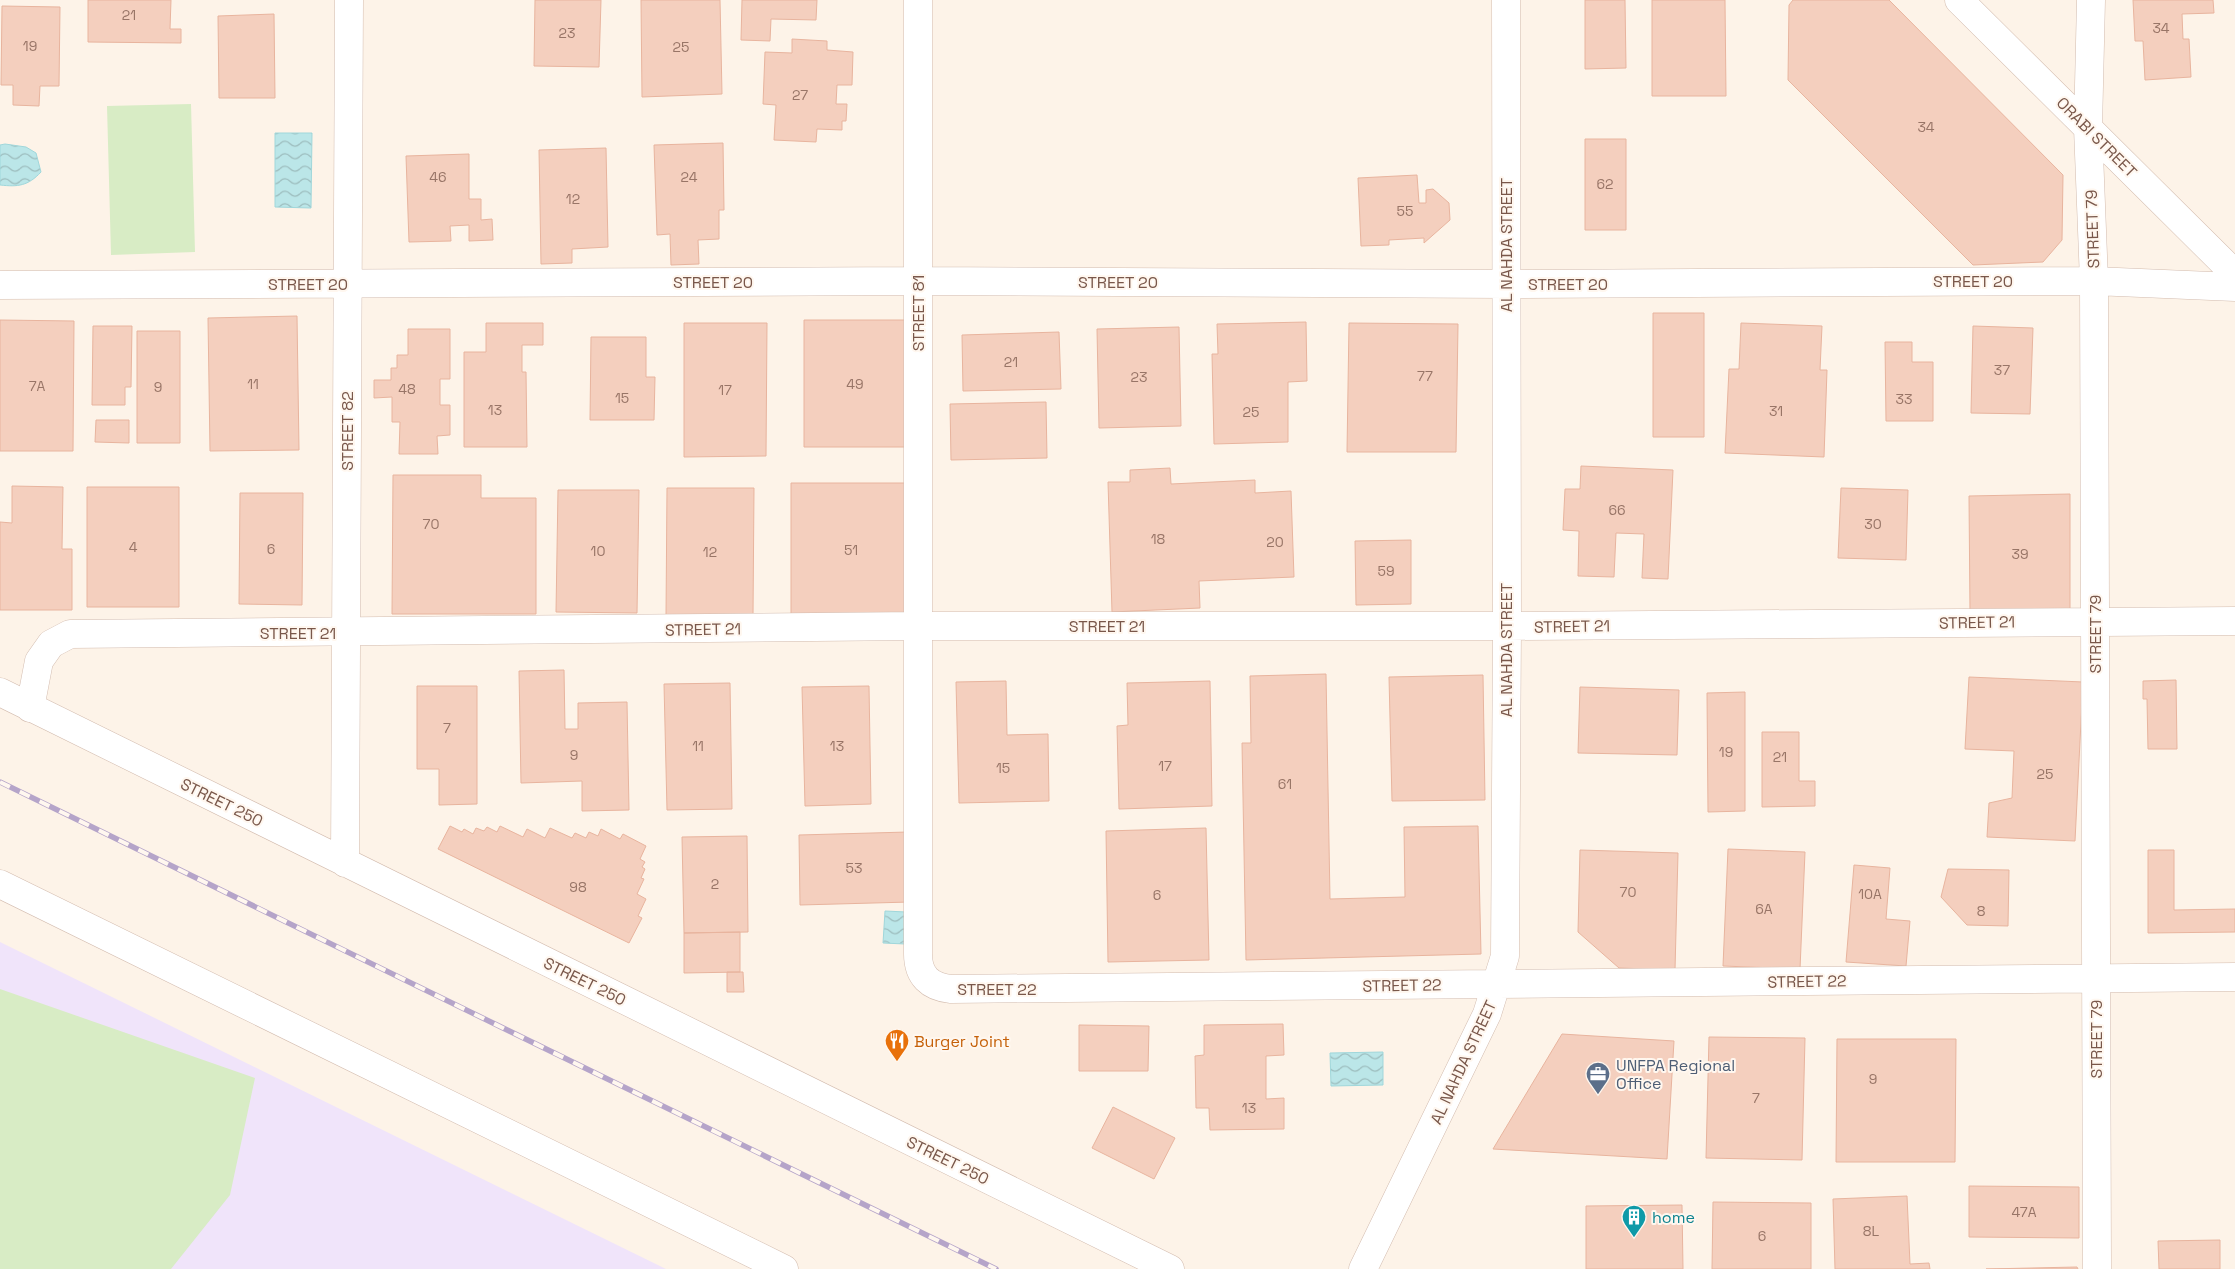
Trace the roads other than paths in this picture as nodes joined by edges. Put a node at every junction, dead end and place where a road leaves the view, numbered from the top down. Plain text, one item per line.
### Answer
1 (349, 0) edge
2 (918, 0) edge
3 (1506, 0) edge
4 (1959, 0) edge
5 (2091, 0) edge
6 (2088, 128) junction
7 (2235, 274) edge
8 (918, 281) junction
9 (2094, 281) junction
10 (348, 284) junction
11 (1506, 284) junction
12 (0, 285) edge
13 (2235, 287) edge
14 (2095, 621) junction
15 (2235, 621) edge
16 (918, 626) junction
17 (1507, 626) junction
18 (346, 632) junction
19 (0, 692) edge
20 (30, 708) junction
21 (345, 863) junction
22 (0, 884) edge
23 (2235, 977) edge
24 (2096, 978) junction
25 (1498, 984) junction
26 (784, 1269) edge
27 (1170, 1269) edge
28 (1363, 1269) edge
29 (2097, 1269) edge

1 - 10 street, STREET 82
2 - 8 street, STREET 81
3 - 11 street, AL NAHDA STREET
4 - 6 street, ORABI STREET
5 - 6 street, STREET 79
6 - 7 street, ORABI STREET
6 - 9 street, STREET 79
8 - 10 street, STREET 20
8 - 11 street, STREET 20
8 - 16 street, STREET 81
9 - 11 street, STREET 20
9 - 13 street, STREET 20
9 - 14 street, STREET 79
10 - 12 street, STREET 20
10 - 18 street, STREET 82
11 - 17 street, AL NAHDA STREET
14 - 15 street, STREET 21
14 - 17 street, STREET 21
14 - 24 street, STREET 79
16 - 17 street, STREET 21
16 - 18 street, STREET 21
16 - 25 street, STREET 22
17 - 25 street, AL NAHDA STREET
18 - 20 street, STREET 21
18 - 21 street, STREET 82
19 - 20 street, STREET 250
20 - 21 street, STREET 250
21 - 27 street, STREET 250
22 - 26 street
23 - 24 street, STREET 22
24 - 25 street, STREET 22
24 - 29 street, STREET 79
25 - 28 street, AL NAHDA STREET

